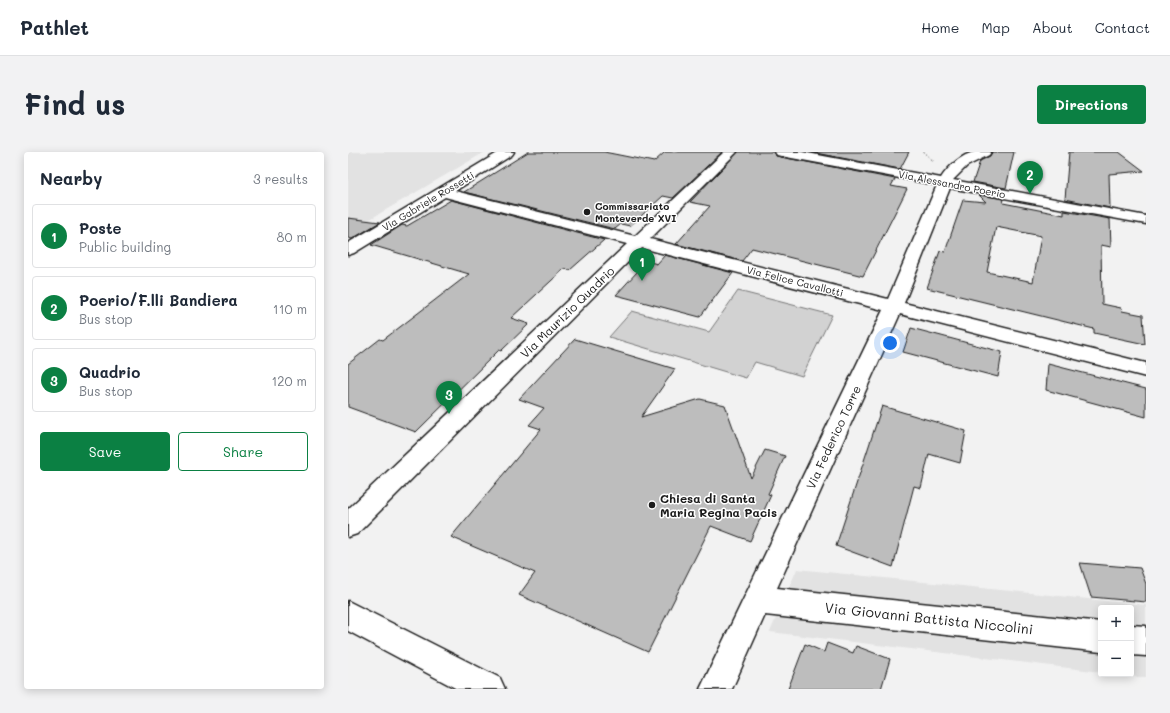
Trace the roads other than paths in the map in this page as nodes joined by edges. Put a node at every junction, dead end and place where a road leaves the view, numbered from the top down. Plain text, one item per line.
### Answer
1 (508, 152) edge
2 (731, 152) edge
3 (781, 152) edge
4 (984, 152) edge
5 (945, 183) junction
6 (443, 192) junction
7 (1146, 220) edge
8 (640, 242) junction
9 (348, 250) edge
10 (893, 306) junction
11 (1146, 370) edge
12 (348, 526) edge
13 (758, 600) junction
14 (348, 615) edge
15 (1098, 636) edge
16 (1134, 640) edge
17 (1146, 641) edge
18 (489, 689) edge
19 (716, 689) edge

1 - 6 street, Via Gabriele Rossetti
2 - 8 street, Via Maurizio Quadrio
3 - 5 street, Via Alessandro Poerio
4 - 5 street, Via Federico Torre
5 - 7 street, Via Alessandro Poerio
5 - 10 street, Via Federico Torre
6 - 8 street, Via Felice Cavallotti
6 - 9 street, Via Gabriele Rossetti
8 - 10 street, Via Felice Cavallotti
8 - 12 street, Via Maurizio Quadrio
10 - 11 street, Via Felice Cavallotti
10 - 13 street, Via Federico Torre
13 - 15 street, Via Giovanni Battista Niccolini
13 - 19 street, Via Federico Torre
14 - 18 street
16 - 17 street

